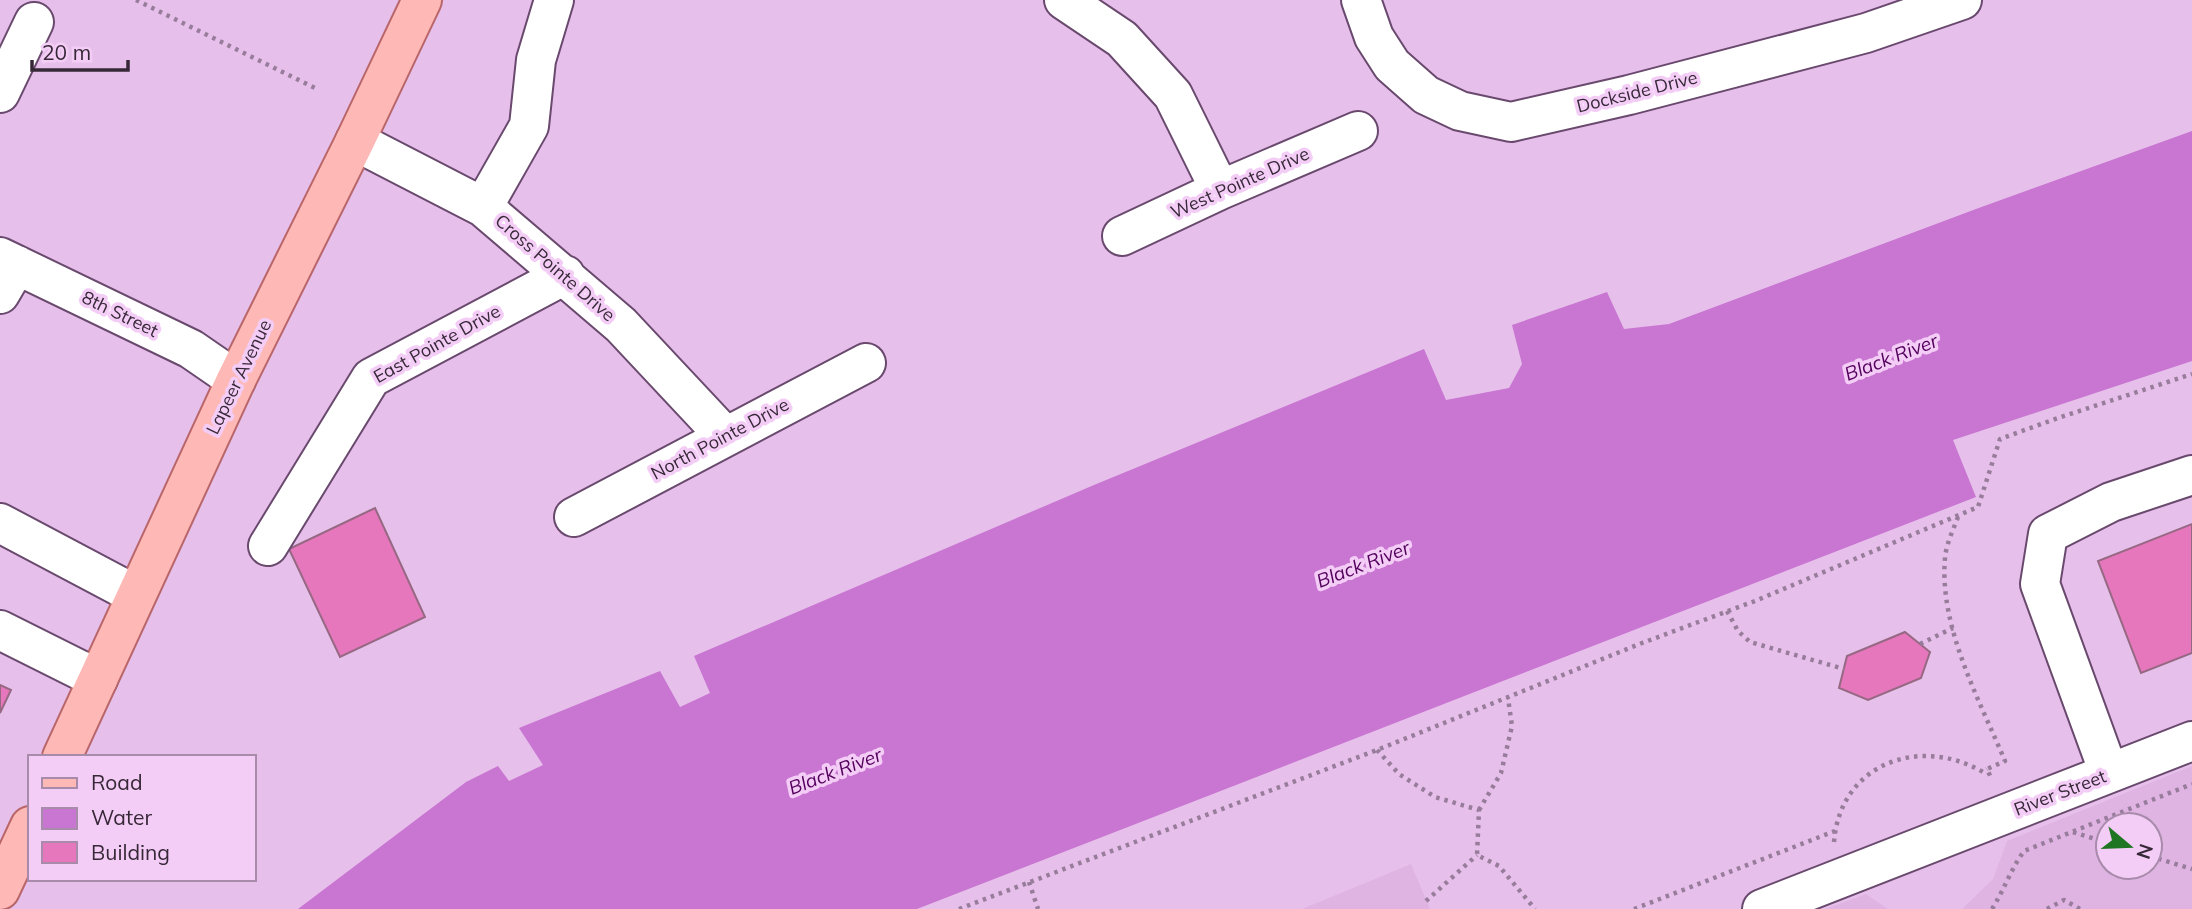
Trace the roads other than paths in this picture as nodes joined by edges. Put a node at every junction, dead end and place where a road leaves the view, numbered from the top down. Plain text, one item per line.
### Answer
1 (422, 0) edge
2 (554, 0) edge
3 (1064, 0) edge
4 (1361, 0) edge
5 (1962, 0) edge
6 (34, 22) dead end
7 (0, 93) edge
8 (1358, 131) dead end
9 (355, 141) junction
10 (1220, 190) junction
11 (483, 207) junction
12 (1122, 236) dead end
13 (6, 272) edge
14 (565, 275) junction
15 (866, 363) dead end
16 (236, 380) junction
17 (725, 436) junction
18 (2192, 475) edge
19 (574, 517) dead end
20 (0, 523) edge
21 (268, 546) dead end
22 (136, 596) junction
23 (0, 629) edge
24 (98, 679) junction
25 (2192, 741) edge
26 (63, 755) edge
27 (2109, 774) junction
28 (28, 830) edge
29 (0, 890) edge
30 (1762, 909) edge

1 - 9 main road, Lapeer Avenue
2 - 11 street
3 - 10 street
4 - 5 street, Dockside Drive
6 - 7 street
8 - 10 street, West Pointe Drive
9 - 11 street, Cross Pointe Drive
9 - 16 main road, Lapeer Avenue
10 - 12 street, West Pointe Drive
11 - 14 street, Cross Pointe Drive
13 - 16 street, 8th Street
14 - 17 street, Cross Pointe Drive
14 - 21 street, East Pointe Drive
15 - 17 street, North Pointe Drive
16 - 22 main road, Lapeer Avenue
17 - 19 street, North Pointe Drive
18 - 27 street
20 - 22 street
22 - 24 main road, Lapeer Avenue
23 - 24 street
24 - 26 main road, Lapeer Avenue
25 - 27 street, River Street
27 - 30 street, River Street
28 - 29 main road

